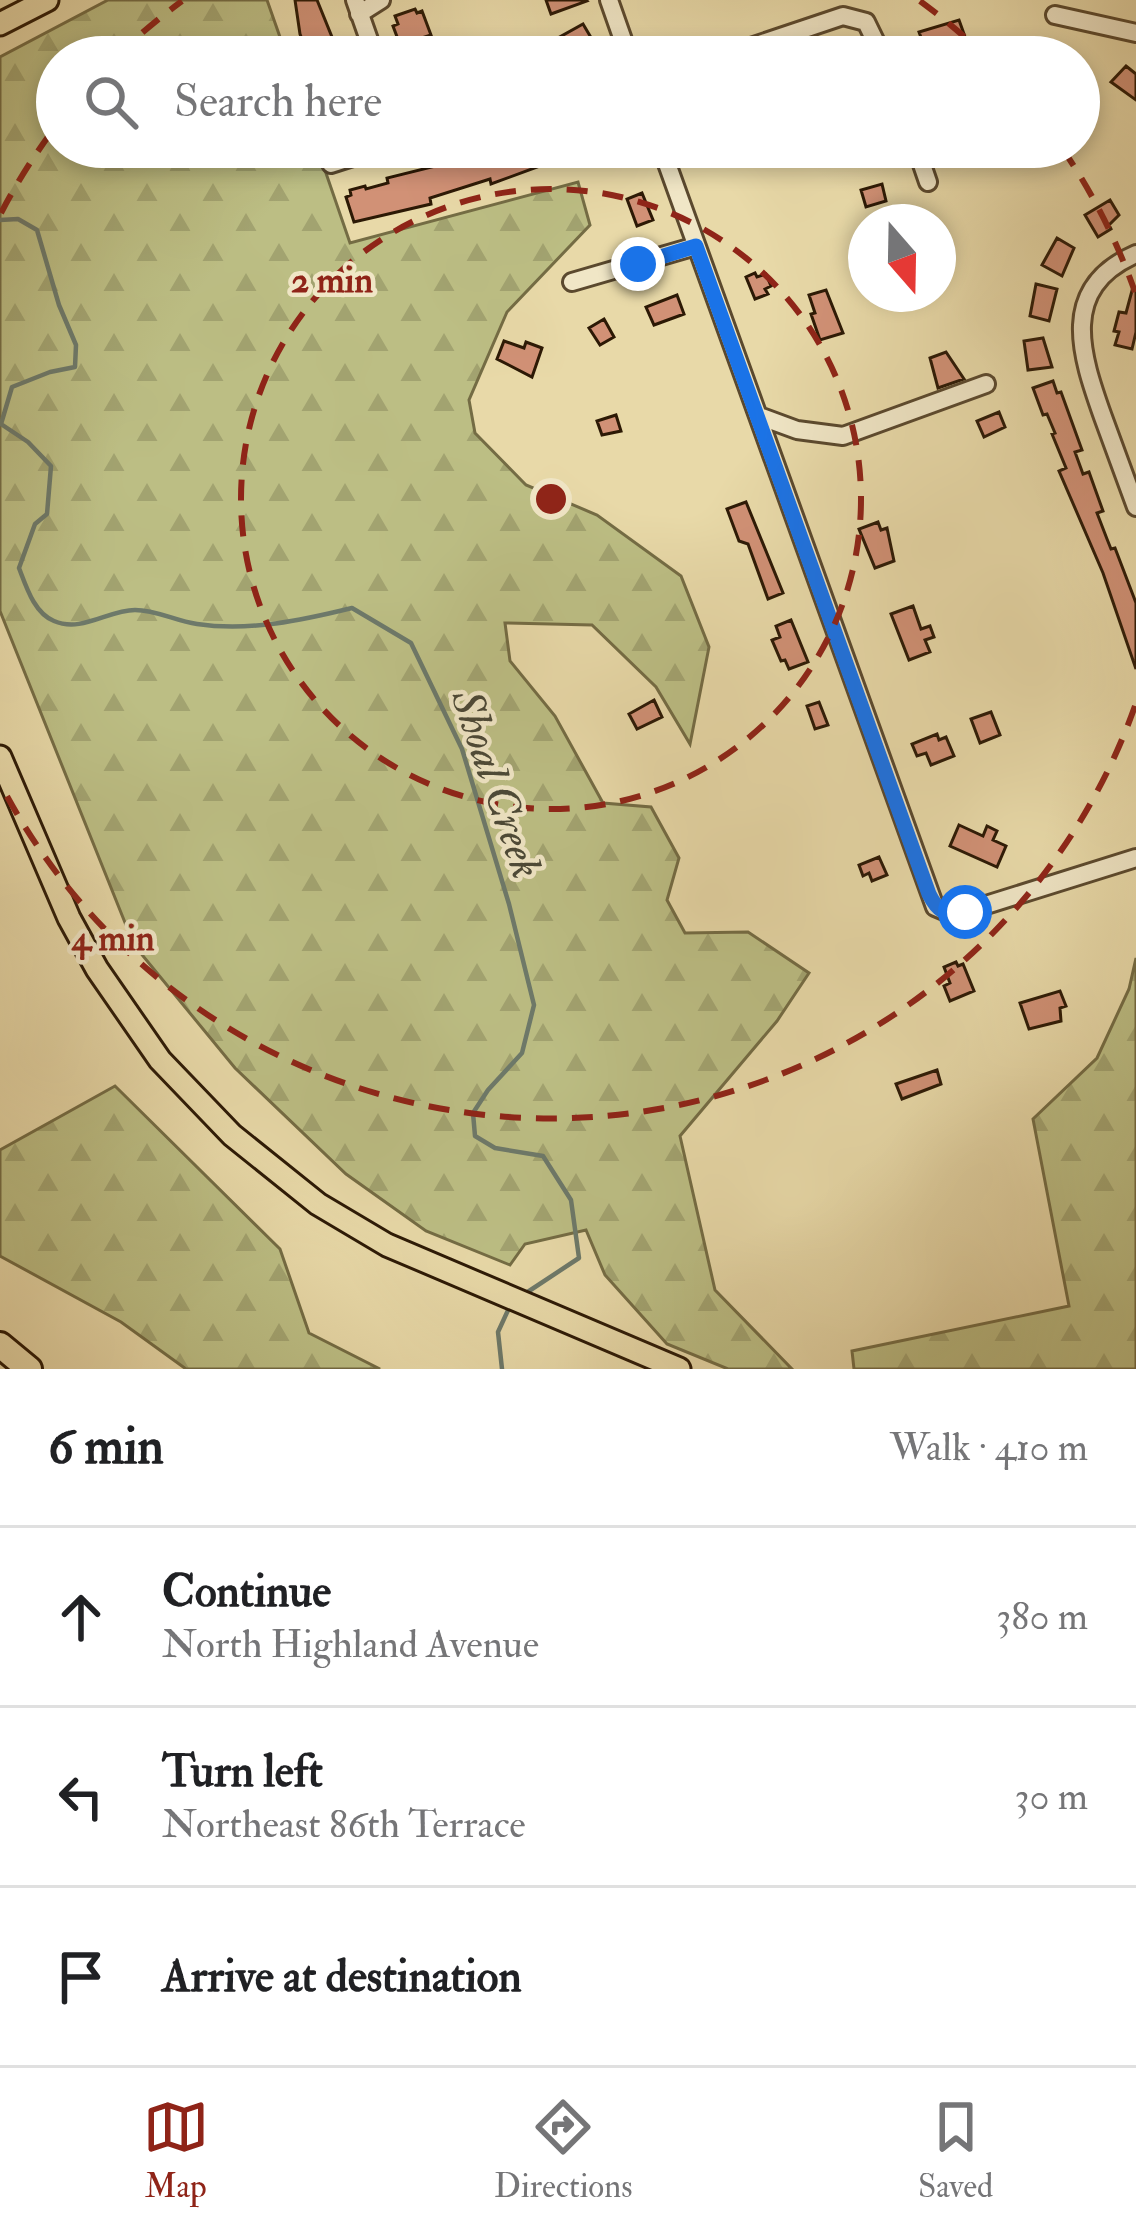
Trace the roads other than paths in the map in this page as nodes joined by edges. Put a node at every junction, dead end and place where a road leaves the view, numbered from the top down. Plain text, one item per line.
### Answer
1 (47, 0) edge
2 (381, 0) edge
3 (609, 0) edge
4 (357, 7) edge
5 (1054, 15) dead end
6 (0, 25) edge
7 (1136, 33) edge
8 (367, 36) edge
9 (622, 36) edge
10 (783, 36) edge
11 (875, 36) edge
12 (668, 168) edge
13 (923, 168) edge
14 (928, 182) dead end
15 (696, 246) junction
16 (1136, 254) edge
17 (572, 282) dead end
18 (986, 384) dead end
19 (759, 416) junction
20 (1136, 507) edge
21 (0, 758) edge
22 (1136, 858) edge
23 (0, 1345) edge
24 (29, 1369) edge
25 (680, 1369) edge

1 - 6 main road
2 - 4 street
3 - 9 street
4 - 8 street
5 - 7 street
10 - 11 street
12 - 15 street
13 - 14 street
15 - 17 street
15 - 19 street
16 - 20 street
18 - 19 street
19 - 22 street
21 - 25 main road
23 - 24 highway

